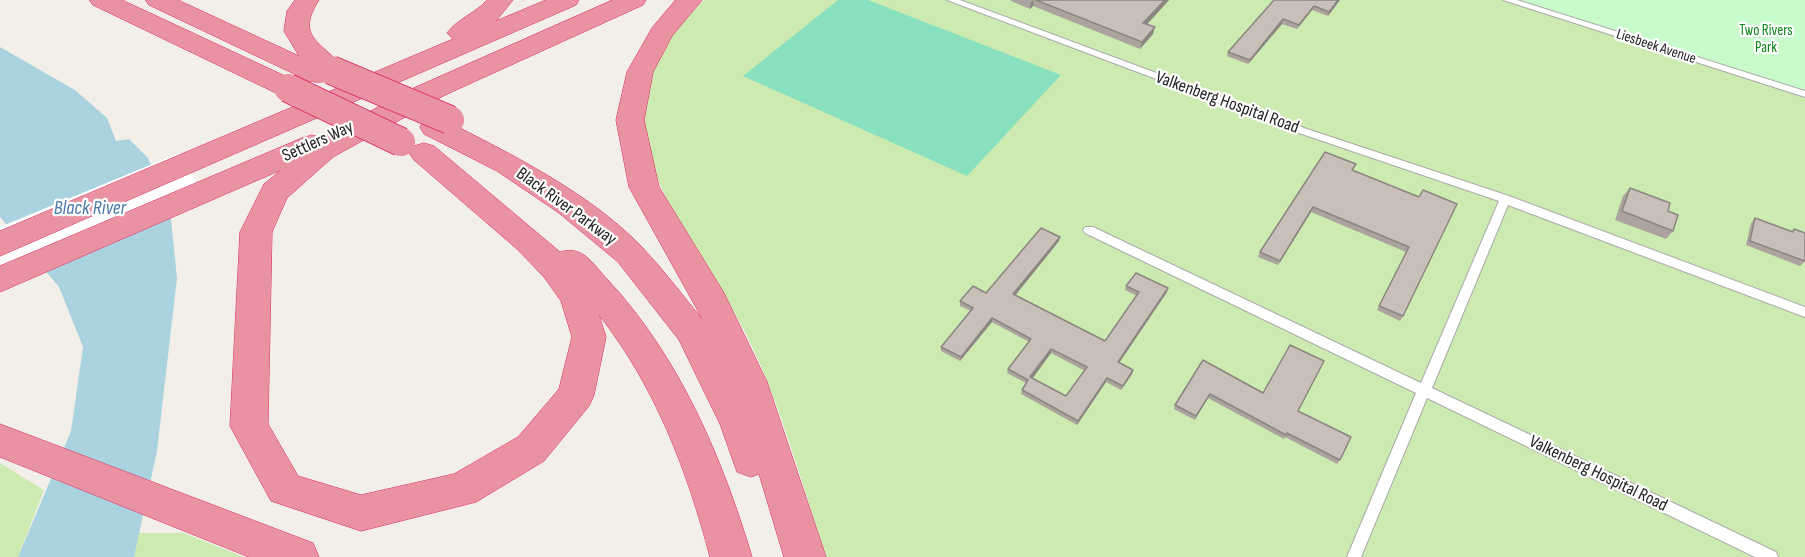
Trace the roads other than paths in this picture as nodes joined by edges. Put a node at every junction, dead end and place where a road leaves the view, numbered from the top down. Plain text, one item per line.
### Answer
1 (102, 0) edge
2 (158, 0) edge
3 (306, 0) edge
4 (501, 0) edge
5 (567, 0) edge
6 (634, 0) edge
7 (690, 0) edge
8 (952, 0) edge
9 (1508, 0) edge
10 (325, 72) junction
11 (373, 84) junction
12 (435, 89) junction
13 (1805, 94) edge
14 (427, 136) junction
15 (1504, 200) junction
16 (1089, 230) dead end
17 (0, 244) edge
18 (1, 279) edge
19 (1805, 312) edge
20 (1424, 391) junction
21 (0, 440) edge
22 (298, 557) edge
23 (731, 557) edge
24 (783, 557) edge
25 (805, 557) edge
26 (1354, 557) edge
27 (1772, 557) edge

1 - 14 highway, Black River Parkway, bridge
2 - 10 highway, Black River Parkway
3 - 10 highway
4 - 11 highway
5 - 11 highway, Settlers Way
6 - 12 highway, Settlers Way
7 - 25 highway
8 - 15 lane, Valkenberg Hospital Road
9 - 13 lane, Liesbeek Avenue
10 - 14 highway, Black River Parkway
11 - 17 highway, Settlers Way
12 - 14 highway
12 - 18 highway, Settlers Way
14 - 23 highway, Black River Parkway
14 - 24 highway, Black River Parkway
15 - 19 lane, Valkenberg Hospital Road
15 - 20 lane
16 - 20 lane, Valkenberg Hospital Road
20 - 26 lane
20 - 27 lane, Valkenberg Hospital Road
21 - 22 highway

